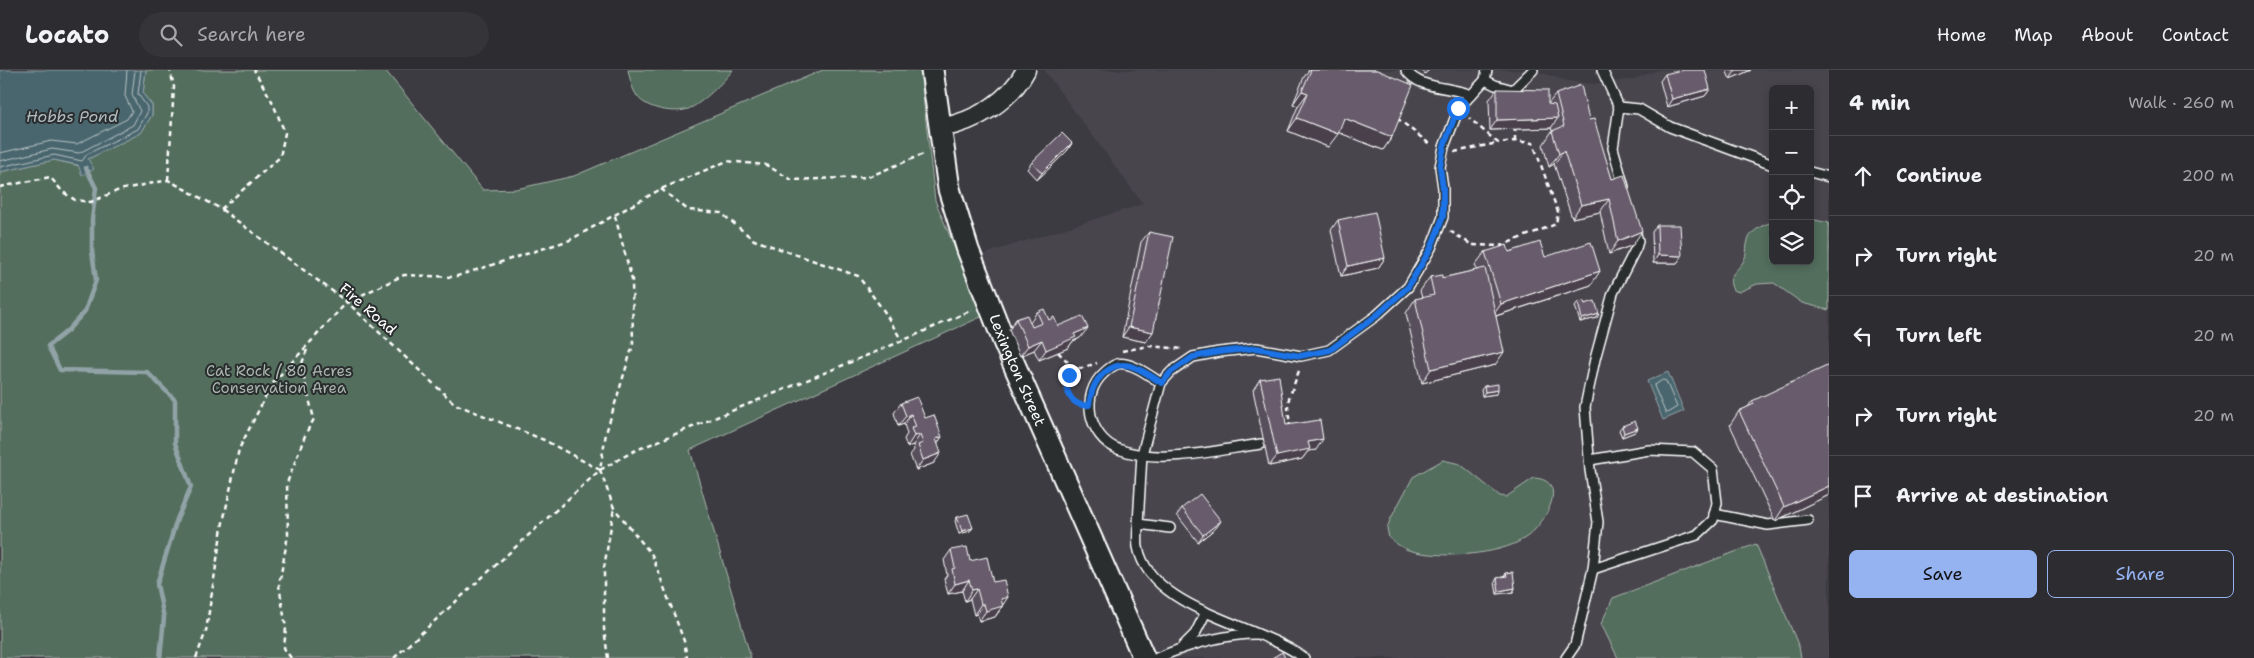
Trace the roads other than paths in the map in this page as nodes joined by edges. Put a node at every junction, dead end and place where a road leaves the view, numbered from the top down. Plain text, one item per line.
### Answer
1 (932, 70) edge
2 (1026, 70) edge
3 (1406, 70) edge
4 (1487, 70) edge
5 (1534, 70) edge
6 (1602, 70) edge
7 (1485, 80) junction
8 (1471, 95) junction
9 (1619, 107) junction
10 (942, 137) junction
11 (1769, 164) edge
12 (1814, 173) edge
13 (1829, 177) edge
14 (1626, 195) edge
15 (1631, 213) edge
16 (1162, 383) junction
17 (1261, 444) dead end
18 (1142, 454) junction
19 (1590, 460) junction
20 (1714, 514) junction
21 (1808, 520) dead end
22 (1138, 524) junction
23 (1170, 528) dead end
24 (1593, 569) junction
25 (1206, 612) junction
26 (1262, 634) junction
27 (1178, 649) junction
28 (1144, 658) edge
29 (1157, 658) edge
30 (1304, 658) edge
31 (1566, 658) edge

1 - 10 street, Lexington Street
2 - 10 street
3 - 8 lane
4 - 7 lane
5 - 7 lane
6 - 9 lane
7 - 8 lane
8 - 16 lane
9 - 11 lane
9 - 14 lane
10 - 28 street, Lexington Street
12 - 13 lane
15 - 19 lane
16 - 18 lane
16 - 18 lane
17 - 18 lane
18 - 22 lane
19 - 20 lane
19 - 24 lane
20 - 21 lane
20 - 24 lane
22 - 23 lane
22 - 25 lane
24 - 31 lane
25 - 26 lane
25 - 27 lane
26 - 27 lane
26 - 30 lane
27 - 29 lane

